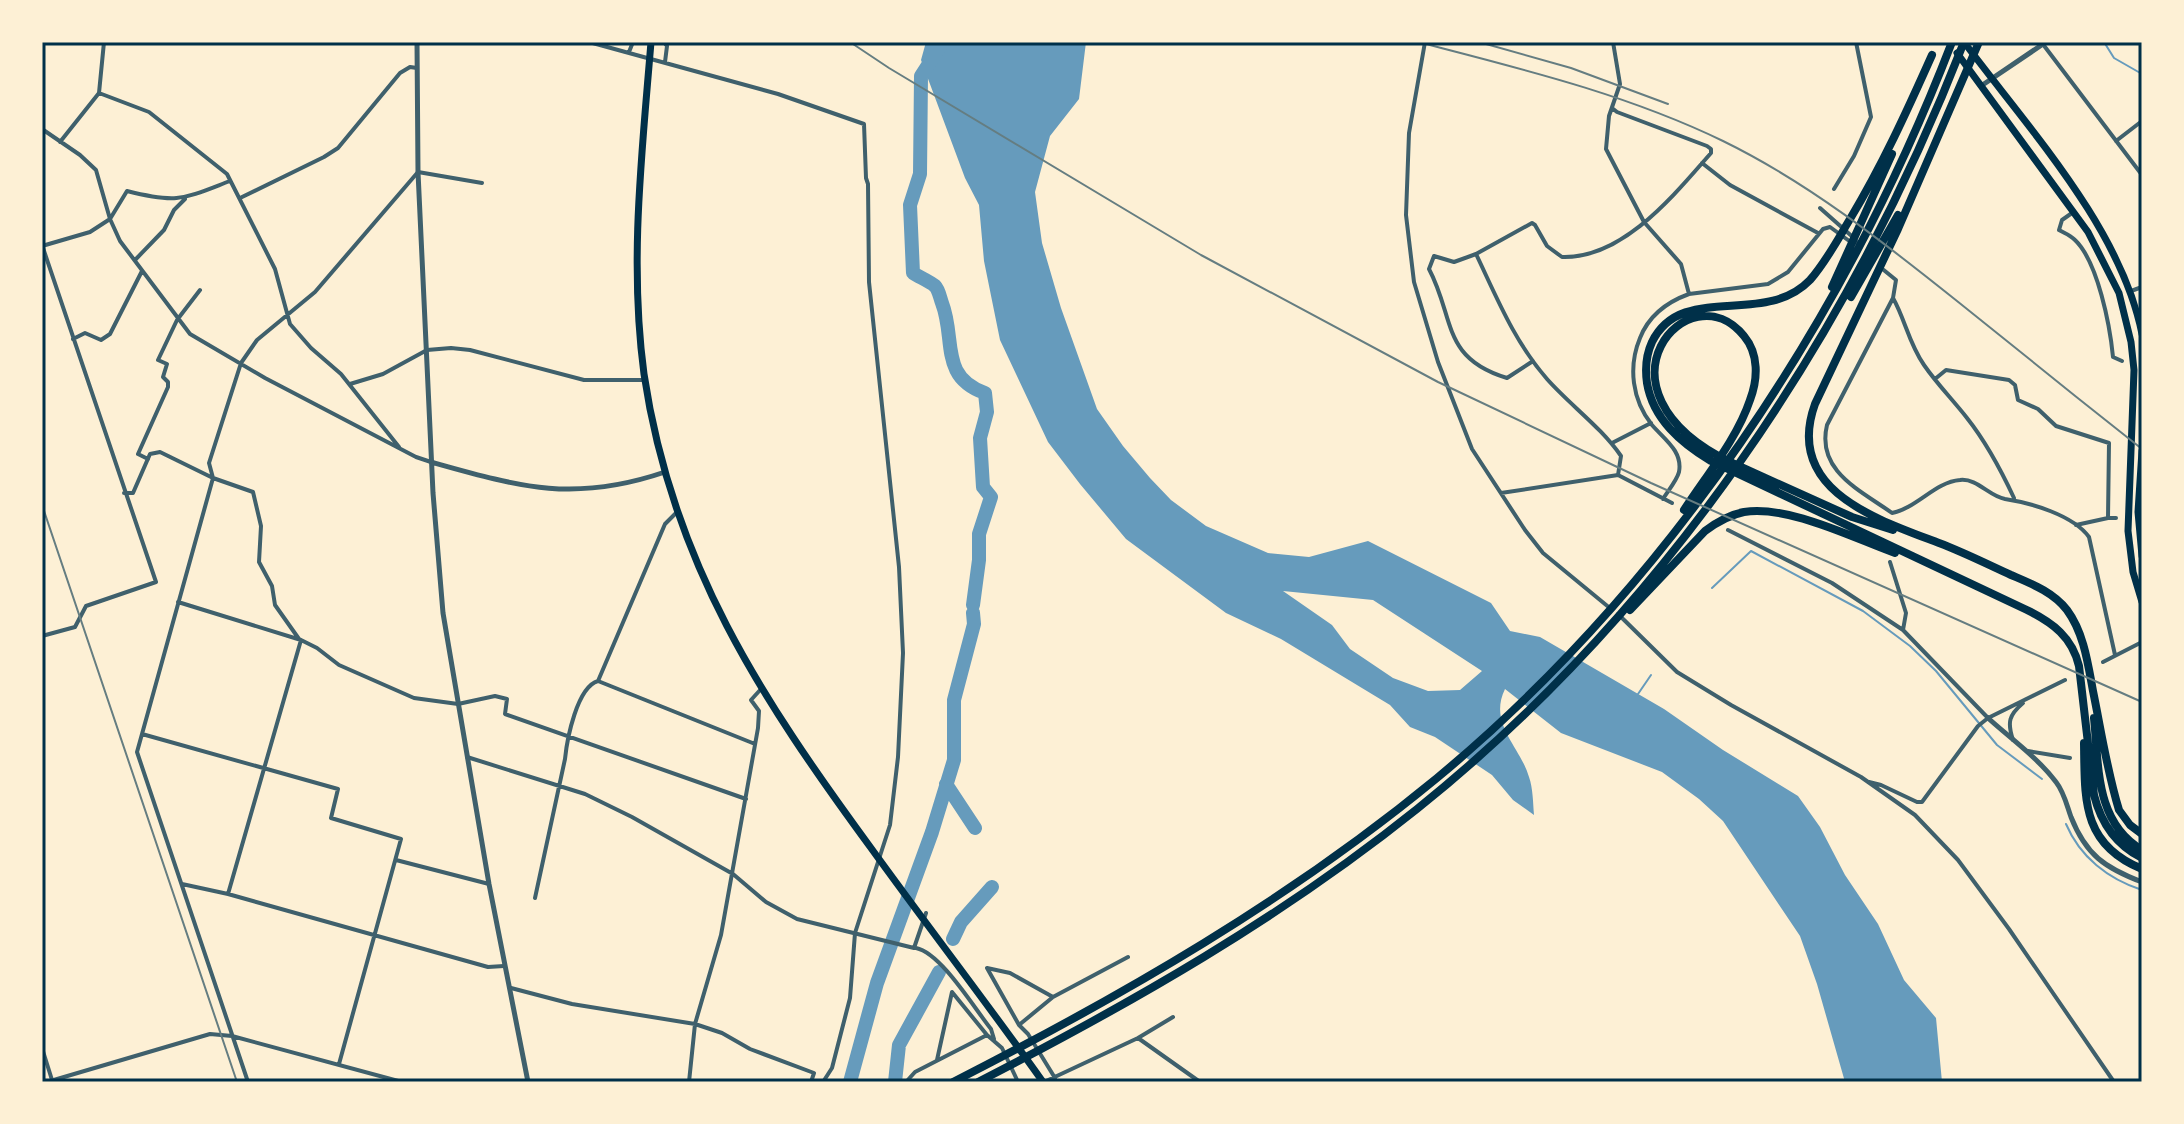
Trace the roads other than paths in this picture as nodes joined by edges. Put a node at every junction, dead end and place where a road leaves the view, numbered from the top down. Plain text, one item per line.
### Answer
1 (104, 42) edge
2 (417, 42) edge
3 (589, 42) edge
4 (633, 42) edge
5 (651, 42) edge
6 (664, 42) edge
7 (1425, 42) edge
8 (1613, 42) edge
9 (1856, 42) edge
10 (1937, 42) edge
11 (1950, 42) edge
12 (1964, 42) edge
13 (1979, 42) edge
14 (2043, 43) edge
15 (629, 52) junction
16 (649, 57) junction
17 (665, 62) junction
18 (418, 68) junction
19 (1991, 79) junction
20 (1981, 86) junction
21 (99, 93) junction
22 (1612, 108) junction
23 (2142, 121) edge
24 (42, 129) edge
25 (2116, 141) junction
26 (60, 142) junction
27 (1702, 163) junction
28 (418, 172) junction
29 (2142, 175) edge
30 (231, 181) junction
31 (482, 183) dead end
32 (1834, 189) dead end
33 (240, 198) junction
34 (185, 199) junction
35 (1820, 208) dead end
36 (1863, 208) junction
37 (2074, 211) junction
38 (110, 219) junction
39 (1644, 222) junction
40 (1890, 229) junction
41 (1818, 233) junction
42 (42, 246) edge
43 (1854, 250) junction
44 (1476, 254) junction
45 (135, 260) junction
46 (1871, 266) junction
47 (142, 271) junction
48 (2142, 287) edge
49 (200, 290) dead end
50 (2131, 291) junction
51 (1689, 294) junction
52 (1893, 298) junction
53 (288, 313) junction
54 (177, 320) junction
55 (2142, 334) edge
56 (73, 339) junction
57 (427, 350) junction
58 (1533, 361) junction
59 (2122, 361) dead end
60 (241, 363) junction
61 (1935, 379) junction
62 (646, 381) junction
63 (350, 384) junction
64 (1651, 423) junction
65 (1612, 443) junction
66 (400, 449) junction
67 (2142, 451) edge
68 (148, 459) junction
69 (431, 462) junction
70 (665, 472) junction
71 (1618, 475) junction
72 (213, 478) junction
73 (1708, 480) junction
74 (124, 493) junction
75 (1501, 493) junction
76 (2014, 498) junction
77 (1663, 499) junction
78 (1672, 503) dead end
79 (677, 512) junction
80 (2108, 518) junction
81 (2116, 518) dead end
82 (2076, 525) junction
83 (1728, 530) dead end
84 (1917, 535) junction
85 (2142, 556) edge
86 (1890, 562) dead end
87 (1922, 562) junction
88 (178, 602) junction
89 (2142, 602) edge
90 (1628, 608) junction
91 (1903, 630) junction
92 (42, 636) edge
93 (301, 640) junction
94 (2142, 642) edge
95 (2115, 655) junction
96 (2103, 662) dead end
97 (2089, 670) junction
98 (2065, 680) dead end
99 (598, 681) junction
100 (761, 689) junction
101 (2083, 689) junction
102 (2027, 698) junction
103 (458, 704) junction
104 (1986, 720) junction
105 (142, 734) junction
106 (567, 738) junction
107 (2013, 741) junction
108 (755, 744) junction
109 (2022, 750) junction
110 (467, 757) junction
111 (2070, 758) dead end
112 (265, 769) junction
113 (1866, 781) junction
114 (559, 786) junction
115 (746, 799) junction
116 (2142, 834) edge
117 (2142, 850) edge
118 (878, 857) junction
119 (2142, 858) edge
120 (396, 860) junction
121 (2142, 869) edge
122 (733, 874) junction
123 (2142, 882) edge
124 (182, 884) junction
125 (489, 884) junction
126 (228, 894) junction
127 (535, 898) dead end
128 (922, 916) junction
129 (858, 934) junction
130 (374, 937) junction
131 (914, 948) junction
132 (1128, 957) dead end
133 (504, 966) junction
134 (511, 988) junction
135 (1053, 997) junction
136 (1173, 1017) dead end
137 (695, 1024) junction
138 (1019, 1025) junction
139 (987, 1035) junction
140 (232, 1036) junction
141 (1138, 1038) junction
142 (995, 1042) junction
143 (42, 1048) edge
144 (937, 1060) junction
145 (339, 1064) junction
146 (1055, 1078) junction
147 (50, 1082) edge
148 (248, 1082) edge
149 (402, 1082) edge
150 (528, 1082) edge
151 (689, 1082) edge
152 (811, 1082) edge
153 (823, 1082) edge
154 (906, 1082) edge
155 (953, 1082) edge
156 (978, 1082) edge
157 (1018, 1082) edge
158 (1044, 1082) edge
159 (1200, 1082) edge
160 (2114, 1082) edge

1 - 21 street
2 - 18 street
3 - 15 street
4 - 15 street
5 - 16 main road
6 - 17 street
7 - 75 street
8 - 22 street
9 - 32 street
10 - 36 highway
11 - 20 main road
11 - 43 highway
12 - 19 main road
12 - 40 highway
13 - 40 highway
14 - 19 street
14 - 25 street
15 - 16 street
16 - 17 street
16 - 62 main road
17 - 118 street
18 - 28 street
18 - 33 street
19 - 20 street
19 - 50 main road
20 - 37 main road
21 - 26 street
21 - 30 street
22 - 27 street
22 - 39 street
23 - 25 street
24 - 26 street
25 - 29 street
26 - 38 street
27 - 39 street
27 - 41 street
28 - 31 street
28 - 53 street
28 - 57 street
30 - 33 street
30 - 34 street
33 - 53 street
34 - 38 street
34 - 45 street
35 - 43 street
36 - 43 highway
36 - 87 highway
37 - 59 street
37 - 89 main road
38 - 42 street
38 - 45 street
39 - 44 street
39 - 51 street
40 - 46 highway
40 - 46 highway
41 - 43 street
41 - 51 street
42 - 56 street
43 - 52 street
43 - 73 highway
44 - 58 street
44 - 58 street
45 - 47 street
46 - 84 highway
46 - 90 highway
47 - 54 street
47 - 56 street
48 - 50 street
49 - 54 street
50 - 55 main road
51 - 64 street
52 - 61 street
52 - 76 street
53 - 60 street
53 - 63 street
54 - 60 street
54 - 68 street
56 - 74 street
57 - 62 street
57 - 63 street
57 - 69 street
58 - 65 street
60 - 66 street
60 - 72 street
61 - 76 street
61 - 80 street
62 - 70 main road
63 - 66 street
64 - 65 street
64 - 77 street
65 - 71 street
66 - 69 street
67 - 85 main road
68 - 72 street
68 - 74 street
69 - 70 street
69 - 103 street
70 - 79 main road
71 - 75 street
71 - 77 street
72 - 88 street
72 - 93 street
73 - 84 highway
73 - 155 highway
74 - 92 street
75 - 113 street
76 - 82 street
77 - 78 street
79 - 99 street
79 - 100 main road
80 - 81 street
80 - 82 street
82 - 95 street
83 - 91 street
84 - 97 highway
86 - 91 street
87 - 90 highway
87 - 101 highway
88 - 93 street
88 - 105 street
90 - 156 highway
91 - 104 street
93 - 103 street
93 - 112 street
94 - 95 street
95 - 96 street
97 - 116 highway
97 - 117 highway
98 - 102 street
99 - 106 street
99 - 108 street
100 - 108 street
100 - 118 main road
101 - 119 highway
101 - 121 highway
102 - 104 street
102 - 107 street
103 - 106 street
103 - 110 street
104 - 107 street
104 - 113 street
105 - 112 street
105 - 124 street
106 - 114 street
106 - 115 street
107 - 109 street
108 - 115 street
109 - 111 street
109 - 123 street
110 - 114 street
110 - 125 street
112 - 120 street
112 - 126 street
113 - 160 street
114 - 122 street
114 - 127 street
115 - 122 street
118 - 128 main road
118 - 129 street
120 - 125 street
120 - 130 street
122 - 129 street
122 - 137 street
124 - 126 street
124 - 140 street
125 - 133 street
126 - 130 street
128 - 131 street
128 - 158 main road
129 - 131 street
129 - 153 street
130 - 133 street
130 - 145 street
131 - 142 street
132 - 135 street
133 - 134 street
134 - 137 street
134 - 150 street
135 - 138 street
135 - 138 street
136 - 141 street
137 - 151 street
137 - 152 street
138 - 146 street
139 - 142 street
139 - 144 street
139 - 144 street
140 - 145 street
140 - 147 street
140 - 148 street
141 - 146 street
141 - 159 street
142 - 157 street
143 - 147 street
144 - 154 street
145 - 149 street
146 - 158 street

